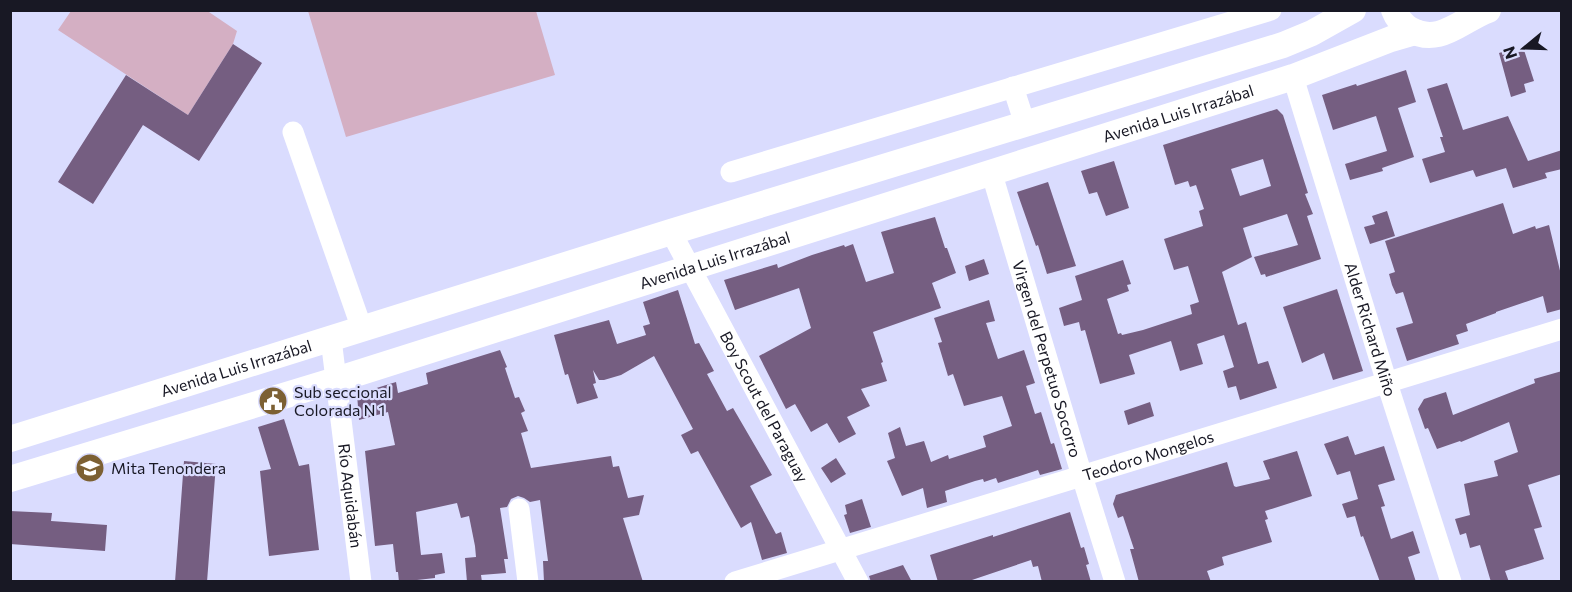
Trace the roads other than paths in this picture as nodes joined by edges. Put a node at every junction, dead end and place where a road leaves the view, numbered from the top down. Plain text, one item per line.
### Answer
1 (1270, 10) edge
2 (1353, 10) edge
3 (1394, 10) edge
4 (1488, 10) edge
5 (1464, 17) edge
6 (1415, 32) junction
7 (1293, 76) junction
8 (1013, 87) junction
9 (1025, 124) junction
10 (293, 132) dead end
11 (991, 171) junction
12 (731, 172) dead end
13 (671, 232) junction
14 (689, 268) junction
15 (362, 329) junction
16 (1562, 330) edge
17 (331, 339) junction
18 (336, 381) junction
19 (1387, 383) junction
20 (10, 439) edge
21 (1082, 476) junction
22 (10, 479) edge
23 (519, 509) dead end
24 (842, 549) junction
25 (361, 582) edge
26 (528, 582) edge
27 (735, 582) edge
28 (858, 582) edge
29 (1115, 582) edge
30 (1451, 582) edge

1 - 8 street
2 - 9 main road, Avenida Luis Irrazábal
3 - 6 main road
4 - 5 main road, Avenida Luis Irrazábal
5 - 6 main road, Avenida Luis Irrazábal
6 - 7 main road, Avenida Luis Irrazábal
7 - 11 main road, Avenida Luis Irrazábal
7 - 19 street, Alder Richard Miño
8 - 9 street
8 - 12 street
9 - 13 main road, Avenida Luis Irrazábal
10 - 15 street
11 - 14 main road, Avenida Luis Irrazábal
11 - 21 street, Virgen del Perpetuo Socorro
13 - 14 street, Boy Scout del Paraguay
13 - 15 main road, Avenida Luis Irrazábal
14 - 18 main road, Avenida Luis Irrazábal
14 - 24 street, Boy Scout del Paraguay
15 - 17 main road, Avenida Luis Irrazábal
16 - 19 street, Teodoro Mongelos
17 - 18 street, Río Aquidabán
17 - 20 main road, Avenida Luis Irrazábal
18 - 22 main road, Avenida Luis Irrazábal
18 - 25 street, Río Aquidabán
19 - 21 street, Teodoro Mongelos
19 - 30 street, Alder Richard Miño
21 - 24 street, Teodoro Mongelos
21 - 29 street, Virgen del Perpetuo Socorro
23 - 26 street
24 - 27 street, Teodoro Mongelos
24 - 28 street, Boy Scout del Paraguay

